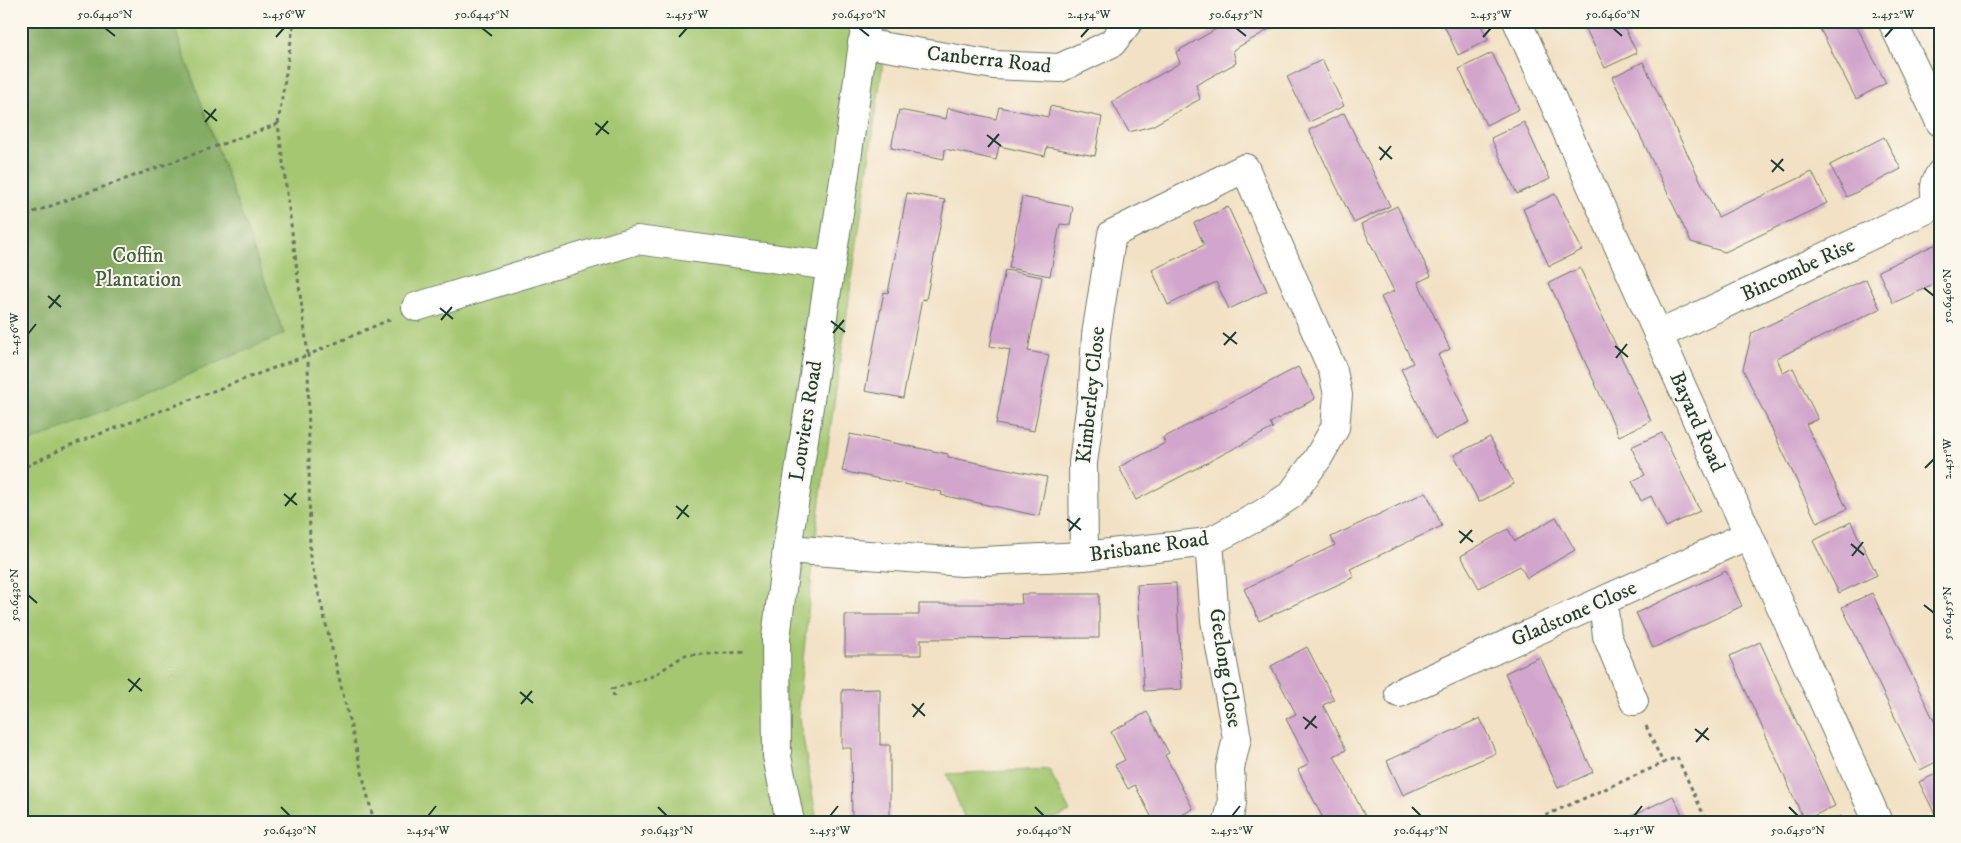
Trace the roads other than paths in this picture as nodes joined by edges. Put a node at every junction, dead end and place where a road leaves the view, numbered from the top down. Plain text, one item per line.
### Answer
1 (1130, 21) edge
2 (1517, 21) edge
3 (1892, 21) edge
4 (864, 32) edge
5 (1940, 122) edge
6 (1940, 174) edge
7 (1939, 205) edge
8 (1112, 234) joint
9 (831, 266) junction
10 (416, 308) road end
11 (1658, 335) junction
12 (1748, 535) junction
13 (1209, 542) junction
14 (787, 549) junction
15 (1084, 556) junction
16 (1602, 601) junction
17 (1399, 693) dead end
18 (1634, 701) road end
19 (790, 822) edge
20 (1228, 822) edge
21 (1878, 822) edge

1 - 4 street, Canberra Road
2 - 11 street, Bayard Road
3 - 5 street
4 - 9 street, Louviers Road
6 - 7 street
7 - 11 street, Bincombe Rise
8 - 13 street, Brisbane Road
8 - 15 street, Kimberley Close
9 - 10 street
9 - 14 street, Louviers Road
11 - 12 street, Bayard Road
12 - 16 street, Gladstone Close
12 - 21 street, Bayard Road
13 - 15 street, Brisbane Road
13 - 20 street, Geelong Close
14 - 15 street, Brisbane Road
14 - 19 street, Louviers Road
16 - 17 street, Gladstone Close
16 - 18 street

